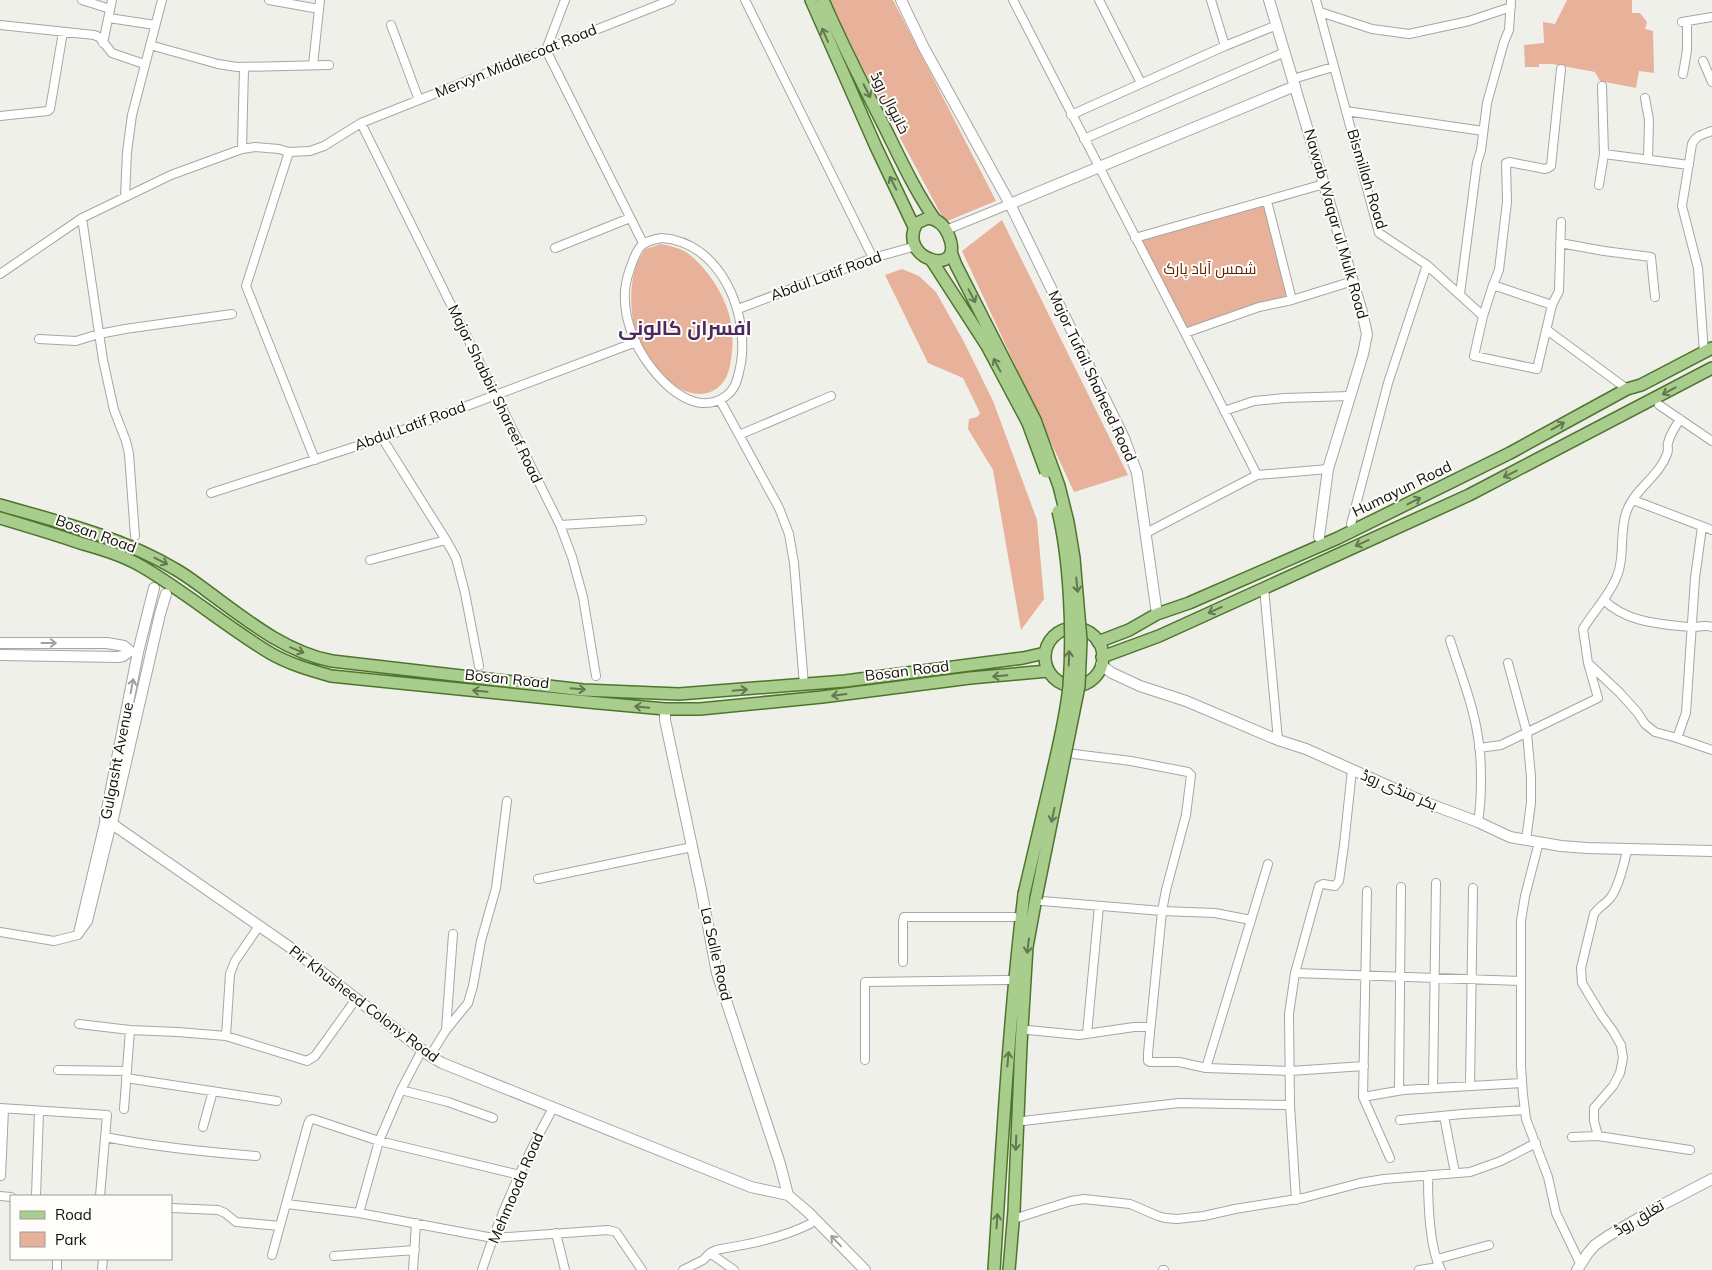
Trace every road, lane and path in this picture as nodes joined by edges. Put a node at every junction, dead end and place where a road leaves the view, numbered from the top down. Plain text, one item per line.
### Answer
1 (82, 0) edge
2 (112, 0) edge
3 (162, 0) edge
4 (269, 0) edge
5 (320, 0) edge
6 (565, 0) edge
7 (671, 0) edge
8 (745, 0) edge
9 (810, 0) edge
10 (823, 0) edge
11 (901, 0) edge
12 (1012, 0) edge
13 (1099, 0) edge
14 (1210, 0) edge
15 (1269, 0) edge
16 (1316, 0) edge
17 (1511, 3) edge
18 (110, 9) junction
19 (319, 9) junction
20 (1320, 12) junction
21 (1712, 17) edge
22 (109, 18) junction
23 (0, 25) edge
24 (155, 25) junction
25 (391, 25) dead end
26 (1277, 25) junction
27 (63, 32) junction
28 (103, 44) junction
29 (150, 45) junction
30 (1225, 46) junction
31 (546, 50) junction
32 (1285, 52) junction
33 (1704, 61) dead end
34 (144, 64) junction
35 (312, 65) junction
36 (329, 65) dead end
37 (1333, 67) junction
38 (244, 68) junction
39 (1561, 69) dead end
40 (1682, 74) dead end
41 (1712, 82) edge
42 (1141, 83) junction
43 (1294, 83) junction
44 (1602, 86) dead end
45 (1645, 98) dead end
46 (420, 100) junction
47 (1346, 111) junction
48 (1071, 115) junction
49 (0, 116) edge
50 (361, 123) junction
51 (1483, 131) junction
52 (1712, 131) edge
53 (1084, 139) junction
54 (891, 140) junction
55 (876, 147) junction
56 (242, 149) junction
57 (289, 152) junction
58 (1604, 154) junction
59 (1648, 159) junction
60 (1689, 166) junction
61 (1099, 168) junction
62 (1324, 184) junction
63 (1599, 186) dead end
64 (125, 197) junction
65 (1267, 201) junction
66 (1010, 204) junction
67 (82, 218) junction
68 (630, 218) junction
69 (934, 218) junction
70 (1561, 222) dead end
71 (914, 227) junction
72 (946, 230) junction
73 (1135, 238) junction
74 (643, 243) junction
75 (1560, 243) junction
76 (916, 246) junction
77 (555, 248) dead end
78 (951, 252) junction
79 (873, 258) junction
80 (932, 260) junction
81 (1427, 265) junction
82 (0, 274) edge
83 (1353, 281) junction
84 (1493, 285) junction
85 (1460, 294) junction
86 (1655, 297) dead end
87 (1292, 300) junction
88 (1552, 305) junction
89 (738, 309) junction
90 (232, 314) dead end
91 (1483, 316) junction
92 (1547, 330) junction
93 (1185, 333) junction
94 (98, 334) junction
95 (39, 339) dead end
96 (636, 342) junction
97 (1708, 350) edge
98 (1712, 368) edge
99 (1627, 389) junction
100 (495, 395) junction
101 (831, 396) dead end
102 (1350, 396) junction
103 (720, 400) junction
104 (1658, 405) dead end
105 (1224, 411) junction
106 (1680, 419) junction
107 (1032, 422) junction
108 (739, 436) junction
109 (382, 438) junction
110 (1712, 441) edge
111 (315, 460) junction
112 (1328, 469) junction
113 (1256, 475) junction
114 (211, 494) dead end
115 (1633, 500) junction
116 (0, 504) edge
117 (1385, 515) junction
118 (0, 518) edge
119 (642, 520) dead end
120 (1351, 524) junction
121 (560, 525) junction
122 (1702, 526) junction
123 (1712, 530) edge
124 (1146, 533) junction
125 (135, 536) dead end
126 (1320, 538) junction
127 (446, 540) junction
128 (370, 560) dead end
129 (154, 588) dead end
130 (1264, 588) junction
131 (166, 594) dead end
132 (1604, 600) junction
133 (1157, 614) junction
134 (1691, 627) junction
135 (1712, 627) edge
136 (1450, 640) dead end
137 (1098, 642) junction
138 (0, 643) edge
139 (134, 652) junction
140 (1045, 652) junction
141 (151, 654) junction
142 (0, 655) edge
143 (1102, 661) junction
144 (1588, 663) junction
145 (1508, 664) dead end
146 (479, 666) dead end
147 (1048, 670) junction
148 (596, 676) dead end
149 (804, 685) junction
150 (665, 709) junction
151 (1527, 733) junction
152 (1677, 738) junction
153 (1278, 740) junction
154 (1479, 748) junction
155 (1712, 750) edge
156 (1074, 754) dead end
157 (1352, 770) junction
158 (507, 801) dead end
159 (109, 821) junction
160 (1478, 822) junction
161 (1526, 840) junction
162 (1539, 842) junction
163 (692, 847) junction
164 (1627, 850) junction
165 (1712, 851) edge
166 (1268, 864) dead end
167 (538, 880) dead end
168 (1436, 883) dead end
169 (1401, 887) dead end
170 (1472, 888) dead end
171 (1367, 892) dead end
172 (1042, 901) dead end
173 (1099, 906) junction
174 (1162, 911) junction
175 (1014, 917) dead end
176 (1251, 920) junction
177 (259, 926) junction
178 (0, 932) edge
179 (453, 934) dead end
180 (903, 962) dead end
181 (1295, 973) junction
182 (1366, 975) junction
183 (1400, 976) junction
184 (1435, 978) junction
185 (1471, 979) junction
186 (1008, 980) dead end
187 (1521, 981) junction
188 (356, 999) junction
189 (79, 1024) dead end
190 (1150, 1027) junction
191 (130, 1030) junction
192 (446, 1030) junction
193 (1028, 1030) dead end
194 (1087, 1034) junction
195 (226, 1036) junction
196 (426, 1053) junction
197 (865, 1060) dead end
198 (1364, 1066) junction
199 (1206, 1068) junction
200 (58, 1070) dead end
201 (1290, 1071) junction
202 (127, 1074) junction
203 (1522, 1084) junction
204 (1470, 1086) junction
205 (1433, 1088) junction
206 (401, 1090) junction
207 (1399, 1090) junction
208 (213, 1091) junction
209 (1363, 1097) junction
210 (277, 1101) dead end
211 (1290, 1105) junction
212 (2, 1108) edge
213 (553, 1108) junction
214 (124, 1109) dead end
215 (38, 1110) junction
216 (1525, 1110) junction
217 (1444, 1116) junction
218 (493, 1118) dead end
219 (1400, 1120) dead end
220 (1023, 1121) dead end
221 (203, 1128) dead end
222 (1598, 1136) junction
223 (105, 1137) junction
224 (1572, 1137) dead end
225 (379, 1141) junction
226 (1536, 1142) junction
227 (1690, 1150) dead end
228 (256, 1156) dead end
229 (1390, 1158) dead end
230 (1454, 1173) junction
231 (520, 1175) junction
232 (1428, 1175) junction
233 (1, 1176) dead end
234 (1712, 1179) edge
235 (36, 1195) edge
236 (100, 1195) edge
237 (788, 1195) junction
238 (1296, 1200) junction
239 (287, 1204) junction
240 (172, 1208) edge
241 (358, 1213) junction
242 (1017, 1218) dead end
243 (416, 1223) junction
244 (810, 1224) dead end
245 (280, 1226) junction
246 (556, 1233) junction
247 (494, 1238) junction
248 (1489, 1245) dead end
249 (414, 1250) junction
250 (710, 1253) junction
251 (272, 1255) dead end
252 (334, 1256) dead end
253 (1439, 1265) edge
254 (1578, 1266) edge
255 (413, 1270) edge
256 (482, 1270) edge
257 (565, 1270) edge
258 (642, 1270) edge
259 (683, 1270) edge
260 (734, 1270) edge
261 (865, 1270) edge
262 (994, 1270) edge
263 (1009, 1270) edge
264 (1418, 1270) edge

1 - 18 street
2 - 18 street
3 - 24 street
4 - 19 street
5 - 19 street
6 - 31 street
7 - 31 street, Mervyn Middlecoat Road
8 - 79 street
55 -> 9 main road
10 -> 54 main road, خانیوال روڈ
11 - 66 street, Major Tufail Shaheed Road
12 - 48 street
13 - 42 street
14 - 30 street
15 - 26 street, Nawab Waqar ul Mulk Road
16 - 20 street, Bismillah Road
17 - 20 street
17 - 51 street
18 - 22 street
19 - 35 street
20 - 37 street, Bismillah Road
21 - 40 street
22 - 24 street
22 - 28 street
23 - 27 street
24 - 29 street
25 - 46 street
26 - 30 street
26 - 32 street, Nawab Waqar ul Mulk Road
27 - 28 street
27 - 49 street
28 - 34 street
29 - 34 street
29 - 38 street
30 - 42 street
31 - 46 street, Mervyn Middlecoat Road
31 - 68 street
32 - 43 street, Nawab Waqar ul Mulk Road
32 - 53 street
33 - 41 street
34 - 64 street
35 - 36 street
35 - 38 street
37 - 43 street
37 - 47 street, Bismillah Road
38 - 56 street
39 - 84 street
42 - 48 street
43 - 61 street
43 - 62 street, Nawab Waqar ul Mulk Road
44 - 58 street
45 - 59 street
46 - 50 street, Mervyn Middlecoat Road
47 - 51 street
47 - 81 street, Bismillah Road
48 - 53 street
50 - 57 street, Mervyn Middlecoat Road
50 - 100 street, Major Shabbir Shareef Road
51 - 85 street
52 - 60 street
53 - 61 street
54 - 55 main road
54 - 69 main road, خانیوال روڈ
71 -> 55 main road
56 - 57 street, Mervyn Middlecoat Road
56 - 64 street, Mervyn Middlecoat Road
57 - 111 street
58 - 59 street
58 - 63 street
59 - 60 street
60 - 97 street
61 - 66 street
61 - 73 street
62 - 65 street
62 - 83 street, Nawab Waqar ul Mulk Road
64 - 67 street, Mervyn Middlecoat Road
65 - 73 street
65 - 87 street
66 - 72 street
66 - 124 street, Major Tufail Shaheed Road
67 - 82 street, Mervyn Middlecoat Road
67 - 94 street
68 - 74 street
68 - 77 street
69 - 71 main road
69 - 72 main road
70 - 75 street
71 - 76 main road
72 - 78 main road
73 - 93 street
74 - 89 street
74 - 96 street
75 - 86 street
75 - 88 street
76 - 79 street, Abdul Latif Road
76 - 80 main road
78 - 80 main road
78 -> 107 main road
79 - 89 street, Abdul Latif Road
107 -> 80 main road
81 - 85 street, Bismillah Road
81 - 120 street
83 - 87 street
83 - 102 street, Nawab Waqar ul Mulk Road
84 - 88 street
84 - 91 street
85 - 91 street, Bismillah Road
87 - 93 street
88 - 92 street
89 - 103 street
90 - 94 street
91 - 92 street
92 - 99 street
93 - 105 street
94 - 95 street
94 - 125 street
96 - 100 street, Abdul Latif Road
96 - 103 street
97 - 99 main road, Humayun Road
98 -> 130 main road, Humayun Road
117 -> 99 main road, Humayun Road
100 - 109 street, Abdul Latif Road
100 - 121 street, Major Shabbir Shareef Road
101 - 108 street
102 - 105 street
102 - 112 street, Nawab Waqar ul Mulk Road
103 - 108 street
104 - 106 street
105 - 113 street
106 - 110 street
106 - 115 street
262 -> 107 main road, bridge
107 -> 263 main road, bridge
108 - 149 street
109 - 111 street, Abdul Latif Road
109 - 127 street
111 - 114 street, Abdul Latif Road
112 - 113 street
112 - 126 street, Nawab Waqar ul Mulk Road
113 - 124 street
115 - 122 street
115 - 132 street
116 -> 149 main road, Bosan Road
117 - 120 main road
117 - 133 main road, Humayun Road
150 -> 118 main road, Bosan Road
119 - 121 street
120 - 126 main road
121 - 148 street, Major Shabbir Shareef Road
122 - 123 street
122 - 134 street
124 - 133 street, Major Tufail Shaheed Road
126 - 133 main road
127 - 128 street
127 - 146 street
129 - 139 street, Gulgasht Avenue
130 -> 143 main road, Humayun Road
130 - 153 street
131 - 141 street, Gulgasht Avenue
132 - 134 street
132 - 144 street
133 - 137 main road, Humayun Road
134 - 135 street
134 - 152 street
136 - 154 street
137 - 140 main road
137 - 143 main road
138 -> 139 street
139 - 141 street
139 - 142 street
159 -> 139 street, Gulgasht Avenue
140 - 147 main road
140 - 149 main road, Bosan Road
141 - 159 street, Gulgasht Avenue
143 - 147 main road
143 - 153 street, بکر منڈی روڈ
144 - 151 street
144 - 152 street
145 - 151 street
147 -> 150 main road, Bosan Road
150 - 163 street, La Salle Road
151 - 154 street
151 - 161 street
152 - 155 street
153 - 157 street, بکر منڈی روڈ
154 - 160 street
156 - 174 street
157 - 160 street, بکر منڈی روڈ
157 - 181 street
158 - 192 street
159 - 177 street, Pir Khusheed Colony Road
159 - 178 street
160 - 161 street, بکر منڈی روڈ
161 - 162 street, بکر منڈی روڈ
162 - 164 street, بکر منڈی روڈ
162 - 187 street
163 - 167 street
163 - 237 street, La Salle Road
164 - 165 street, بکر منڈی روڈ
164 - 222 street
166 - 176 street
168 - 184 street
169 - 183 street
170 - 185 street
171 - 182 street
172 - 173 street
173 - 174 street
173 - 194 street
174 - 176 street
174 - 190 street
175 - 180 street
176 - 199 street
177 - 188 street, Pir Khusheed Colony Road
177 - 195 street
179 - 192 street
181 - 182 street
181 - 201 street
182 - 183 street
182 - 198 street
183 - 184 street
183 - 207 street
184 - 185 street
184 - 205 street
185 - 187 street
185 - 204 street
186 - 197 street
187 - 203 street
188 - 195 street
188 - 196 street, Pir Khusheed Colony Road
189 - 191 street
190 - 194 street
190 - 199 street
191 - 195 street
191 - 202 street
192 - 196 street
193 - 194 street
196 - 206 street
196 - 213 street, Pir Khusheed Colony Road
198 - 201 street
198 - 209 street
199 - 201 street
200 - 202 street
201 - 211 street
202 - 208 street
202 - 214 street
203 - 204 street
203 - 216 street
204 - 205 street
205 - 207 street
206 - 218 street
206 - 225 street
207 - 209 street
208 - 210 street
208 - 221 street
209 - 229 street
211 - 220 street
211 - 238 street
212 - 215 street
212 - 233 street
213 - 231 street, Mehmooda Road
213 - 237 street, Pir Khusheed Colony Road
215 - 223 street
215 - 235 street
216 - 217 street
216 - 226 street
217 - 219 street
217 - 230 street
222 - 224 street
222 - 227 street
223 - 228 street
223 - 236 street
225 - 231 street
225 - 239 street
225 - 241 street
226 - 230 street
226 - 254 street
230 - 232 street
231 - 247 street, Mehmooda Road
232 - 238 street
232 - 253 street
234 - 254 street, تغلق روڈ
261 -> 237 street
238 - 242 street
239 - 241 street
239 - 245 street
240 - 245 street
241 - 243 street
243 - 247 street
243 - 249 street
244 - 250 street
245 - 251 street
246 - 247 street
246 - 257 street
246 - 258 street
247 - 256 street, Mehmooda Road
248 - 253 street
249 - 252 street
249 - 255 street
250 - 259 street
250 - 260 street
253 - 264 street

